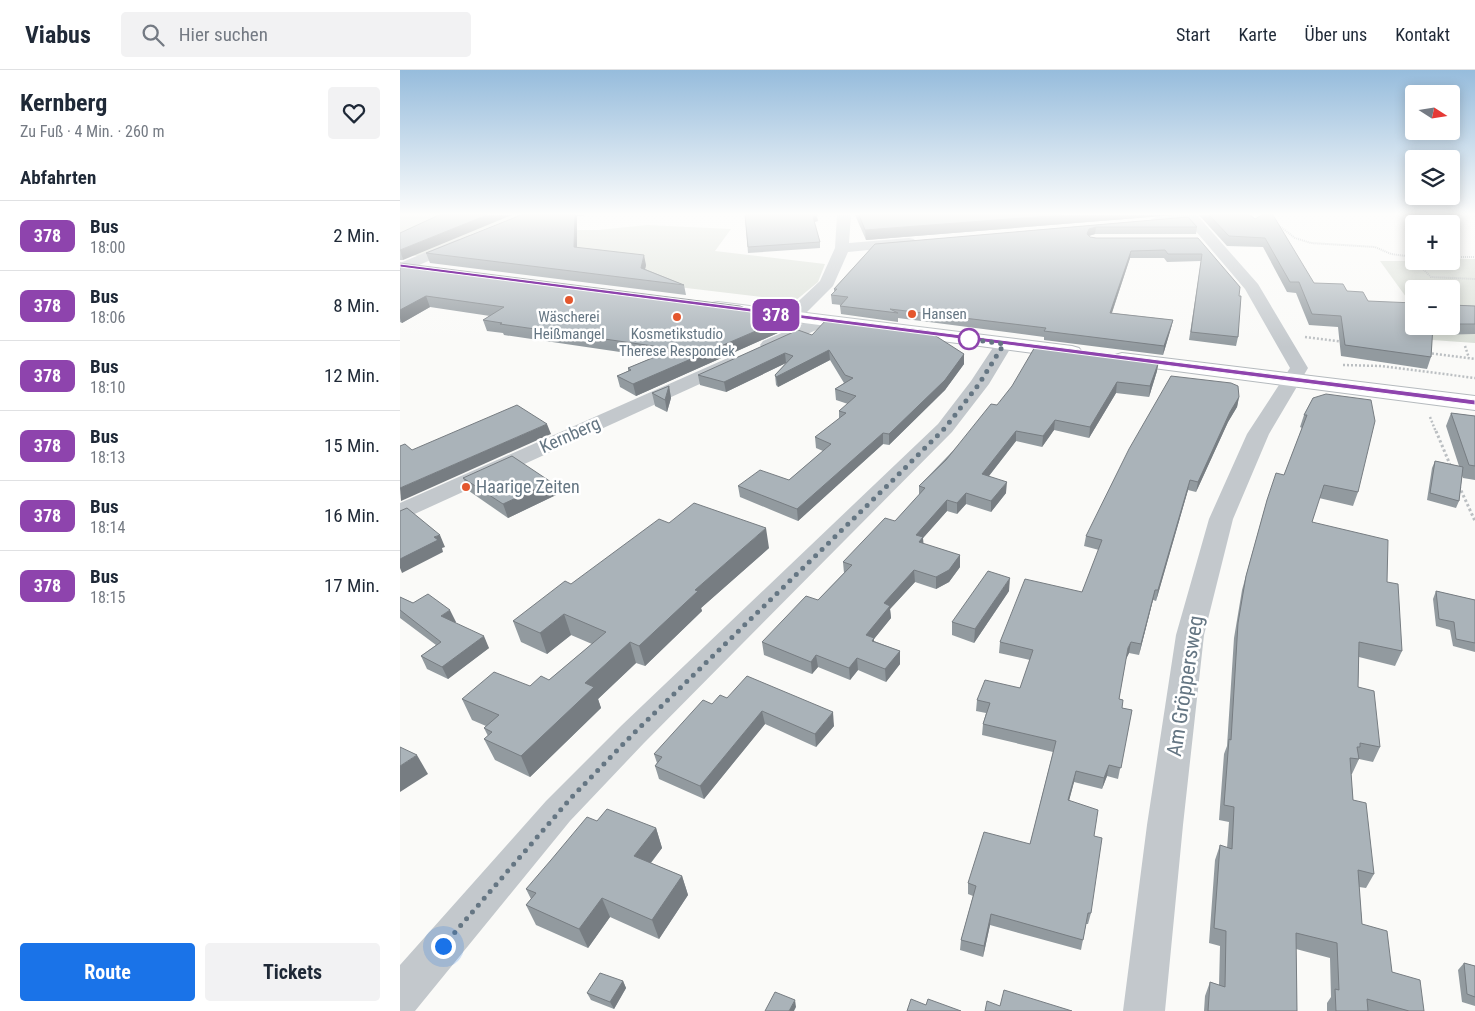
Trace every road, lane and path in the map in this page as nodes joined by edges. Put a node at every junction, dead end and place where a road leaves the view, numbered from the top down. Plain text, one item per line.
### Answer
1 (420, 259) edge
2 (837, 259) edge
3 (1223, 259) edge
4 (403, 266) edge
5 (1424, 270) edge
6 (442, 271) edge
7 (1475, 279) edge
8 (704, 305) edge
9 (792, 317) junction
10 (821, 320) junction
11 (1302, 337) dead end
12 (1349, 342) edge
13 (1004, 344) junction
14 (1465, 346) dead end
15 (1424, 353) edge
16 (1086, 354) edge
17 (1106, 356) edge
18 (1469, 358) junction
19 (1475, 359) edge
20 (1380, 361) edge
21 (1342, 364) dead end
22 (1381, 366) junction
23 (1475, 378) edge
24 (1292, 380) junction
25 (1421, 396) junction
26 (1475, 403) edge
27 (1451, 468) edge
28 (1455, 477) edge
29 (400, 512) edge
30 (1475, 521) edge
31 (400, 996) edge
32 (1144, 1011) edge

1 - 4 street
2 - 9 street
3 - 24 street
4 - 6 main road
5 - 7 path
8 - 9 main road
9 - 10 main road
10 - 13 main road
10 - 29 street, Kernberg
11 - 12 path
13 - 16 main road
13 - 31 street
14 - 18 path
15 - 18 path
17 - 24 main road
18 - 19 path
20 - 22 path
21 - 22 path
22 - 23 path
24 - 25 main road
24 - 32 street, Am Gröppersweg
25 - 26 main road
25 - 27 path
28 - 30 path

